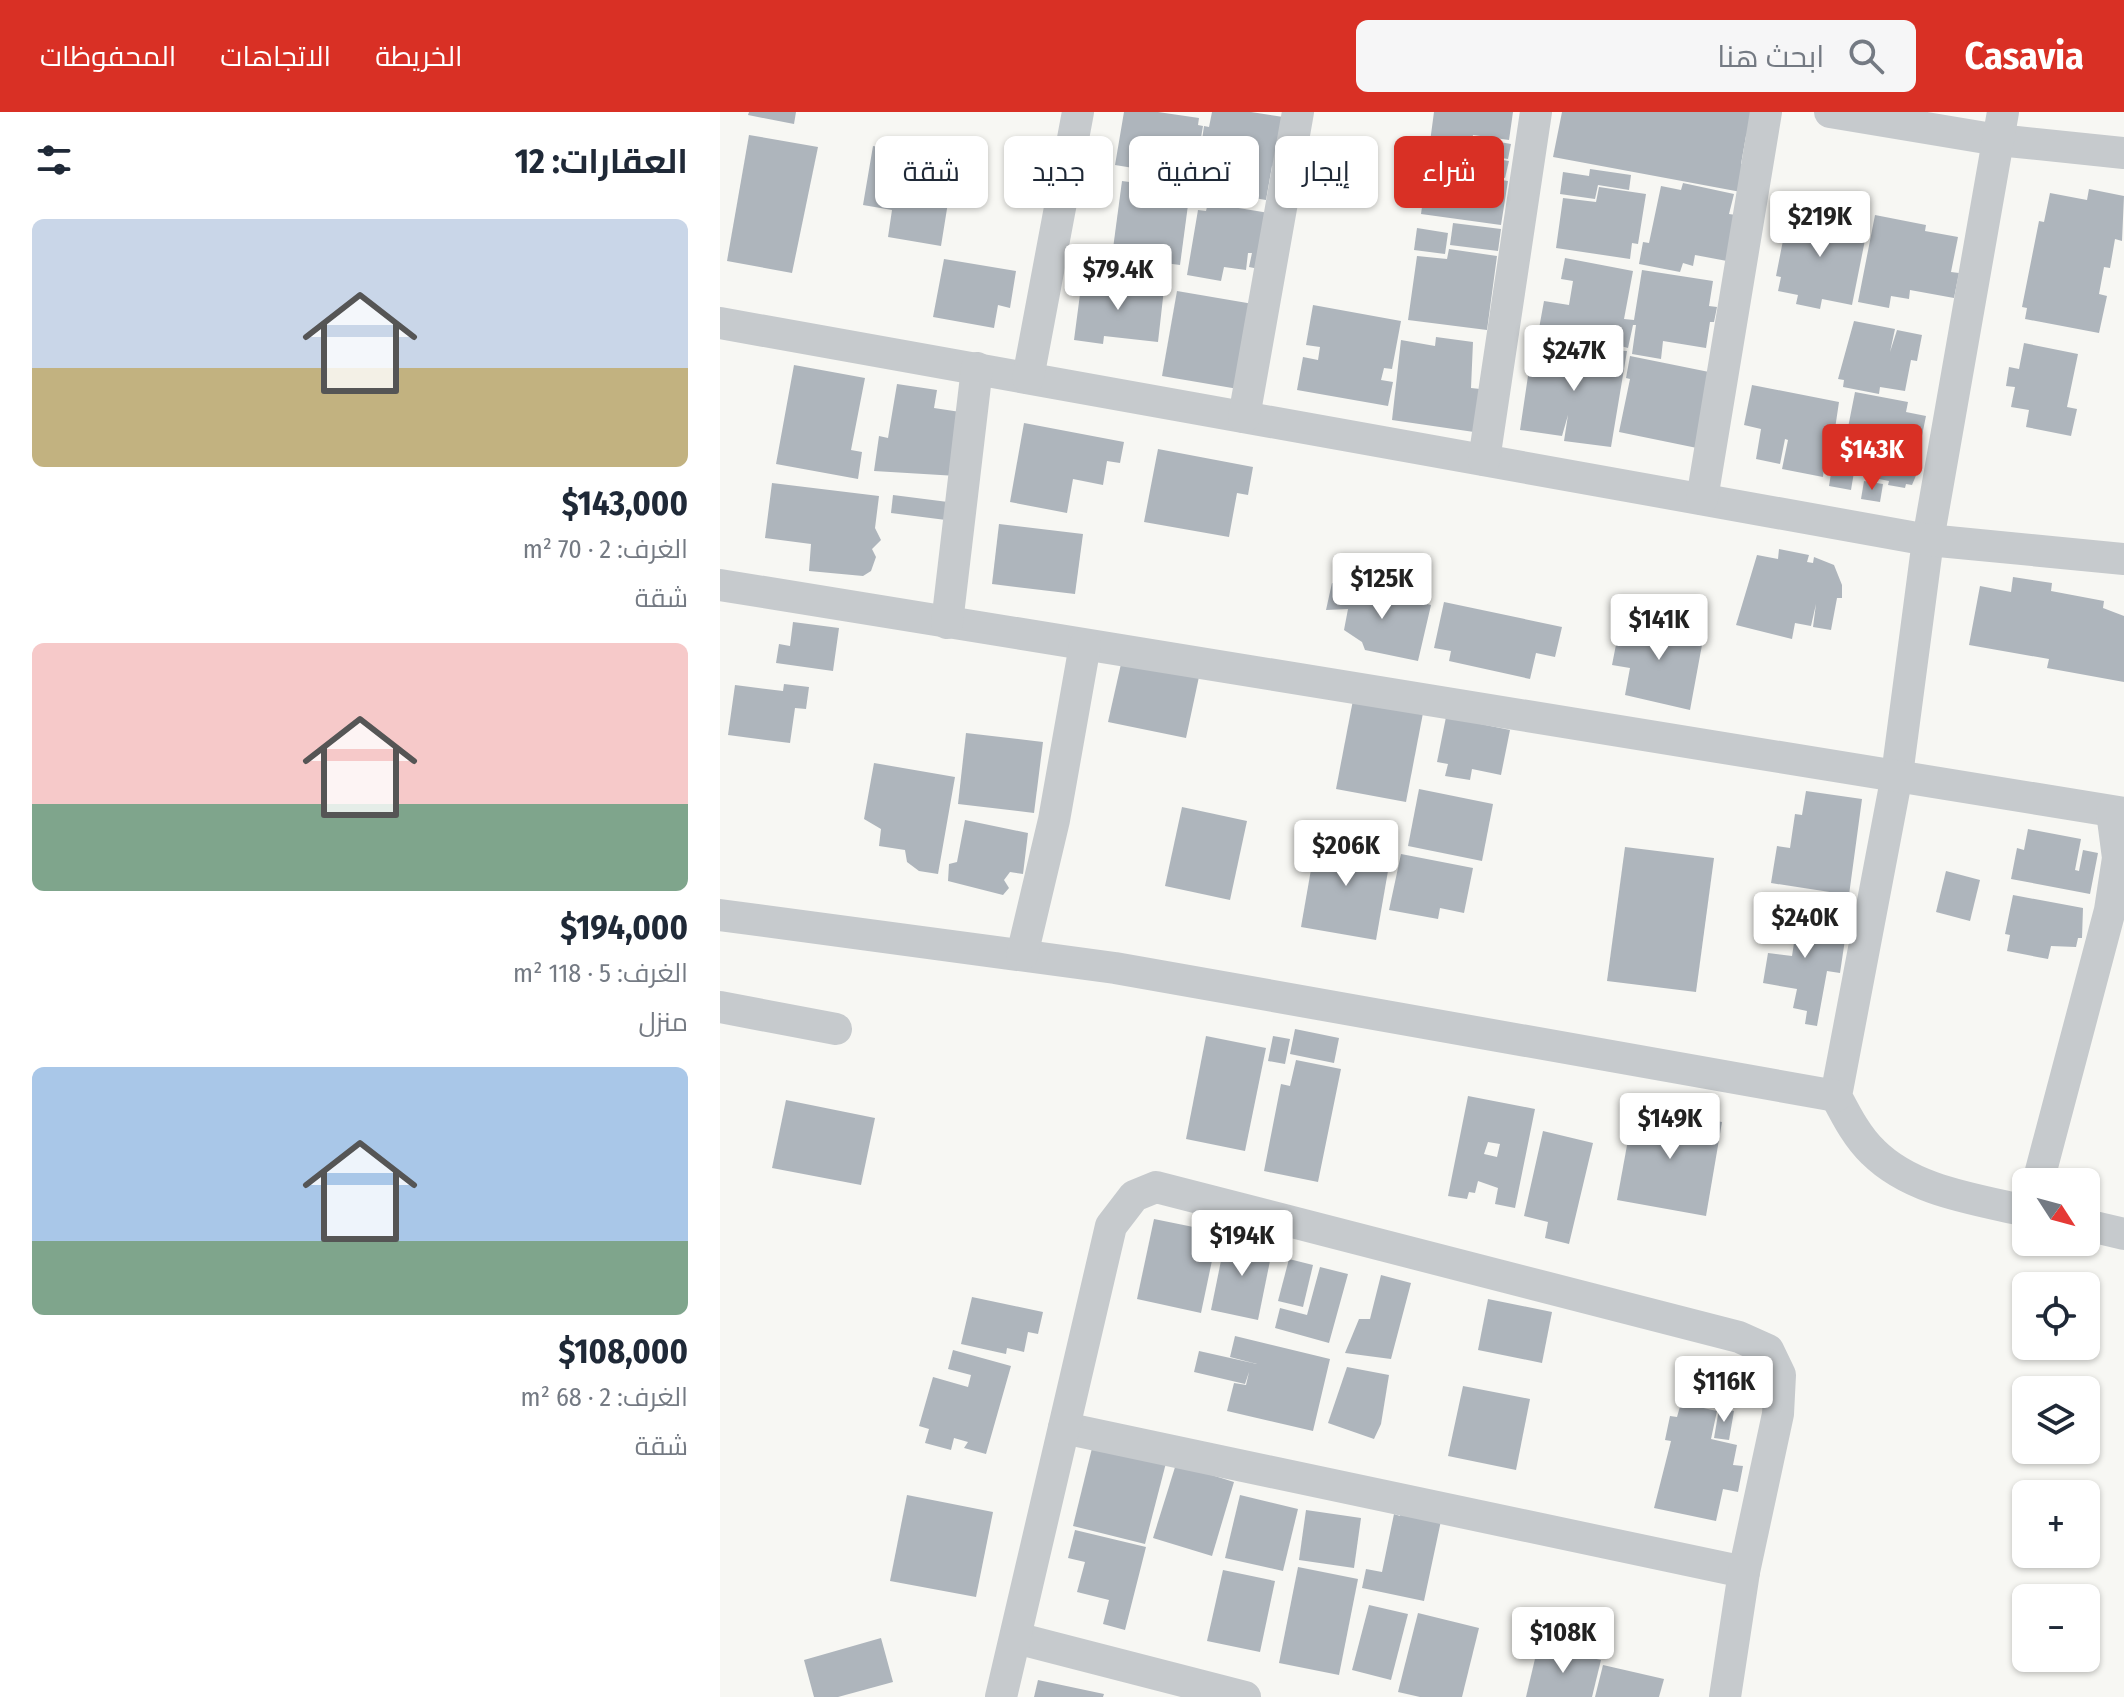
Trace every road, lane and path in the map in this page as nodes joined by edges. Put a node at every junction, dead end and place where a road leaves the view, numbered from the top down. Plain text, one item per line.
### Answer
1 (1078, 112) edge
2 (1298, 112) edge
3 (1536, 112) edge
4 (1766, 112) edge
5 (1830, 112) edge
6 (2001, 126) edge
7 (2124, 153) edge
8 (720, 323) edge
9 (977, 368) junction
10 (1028, 378) junction
11 (1244, 417) junction
12 (1484, 460) junction
13 (1702, 499) junction
14 (1928, 540) junction
15 (2124, 559) edge
16 (720, 585) edge
17 (947, 623) junction
18 (1085, 645) junction
19 (1897, 775) junction
20 (2118, 812) edge
21 (720, 915) edge
22 (1022, 955) junction
23 (720, 1007) edge
24 (836, 1029) dead end
25 (1836, 1096) junction
26 (2042, 1168) edge
27 (2012, 1207) edge
28 (2100, 1228) edge
29 (2124, 1234) edge
30 (1064, 1428) junction
31 (1744, 1572) junction
32 (1016, 1638) junction
33 (1001, 1697) edge
34 (1245, 1697) edge
35 (1725, 1697) edge

1 - 10 street
2 - 11 street
3 - 12 street
4 - 13 street
5 - 6 street
6 - 7 street
6 - 14 street
8 - 9 street
9 - 10 street
9 - 17 street
10 - 11 street
11 - 12 street
12 - 13 street
13 - 14 street
14 - 15 street
14 - 19 street
16 - 17 street
17 - 18 street
18 - 19 street
18 - 22 street
19 - 20 street
19 - 25 street
20 - 26 street
21 - 22 street
22 - 25 street
23 - 24 street
25 - 27 street
28 - 29 street
30 - 31 street
30 - 31 street
30 - 32 street
31 - 35 street
32 - 33 street
32 - 34 street

